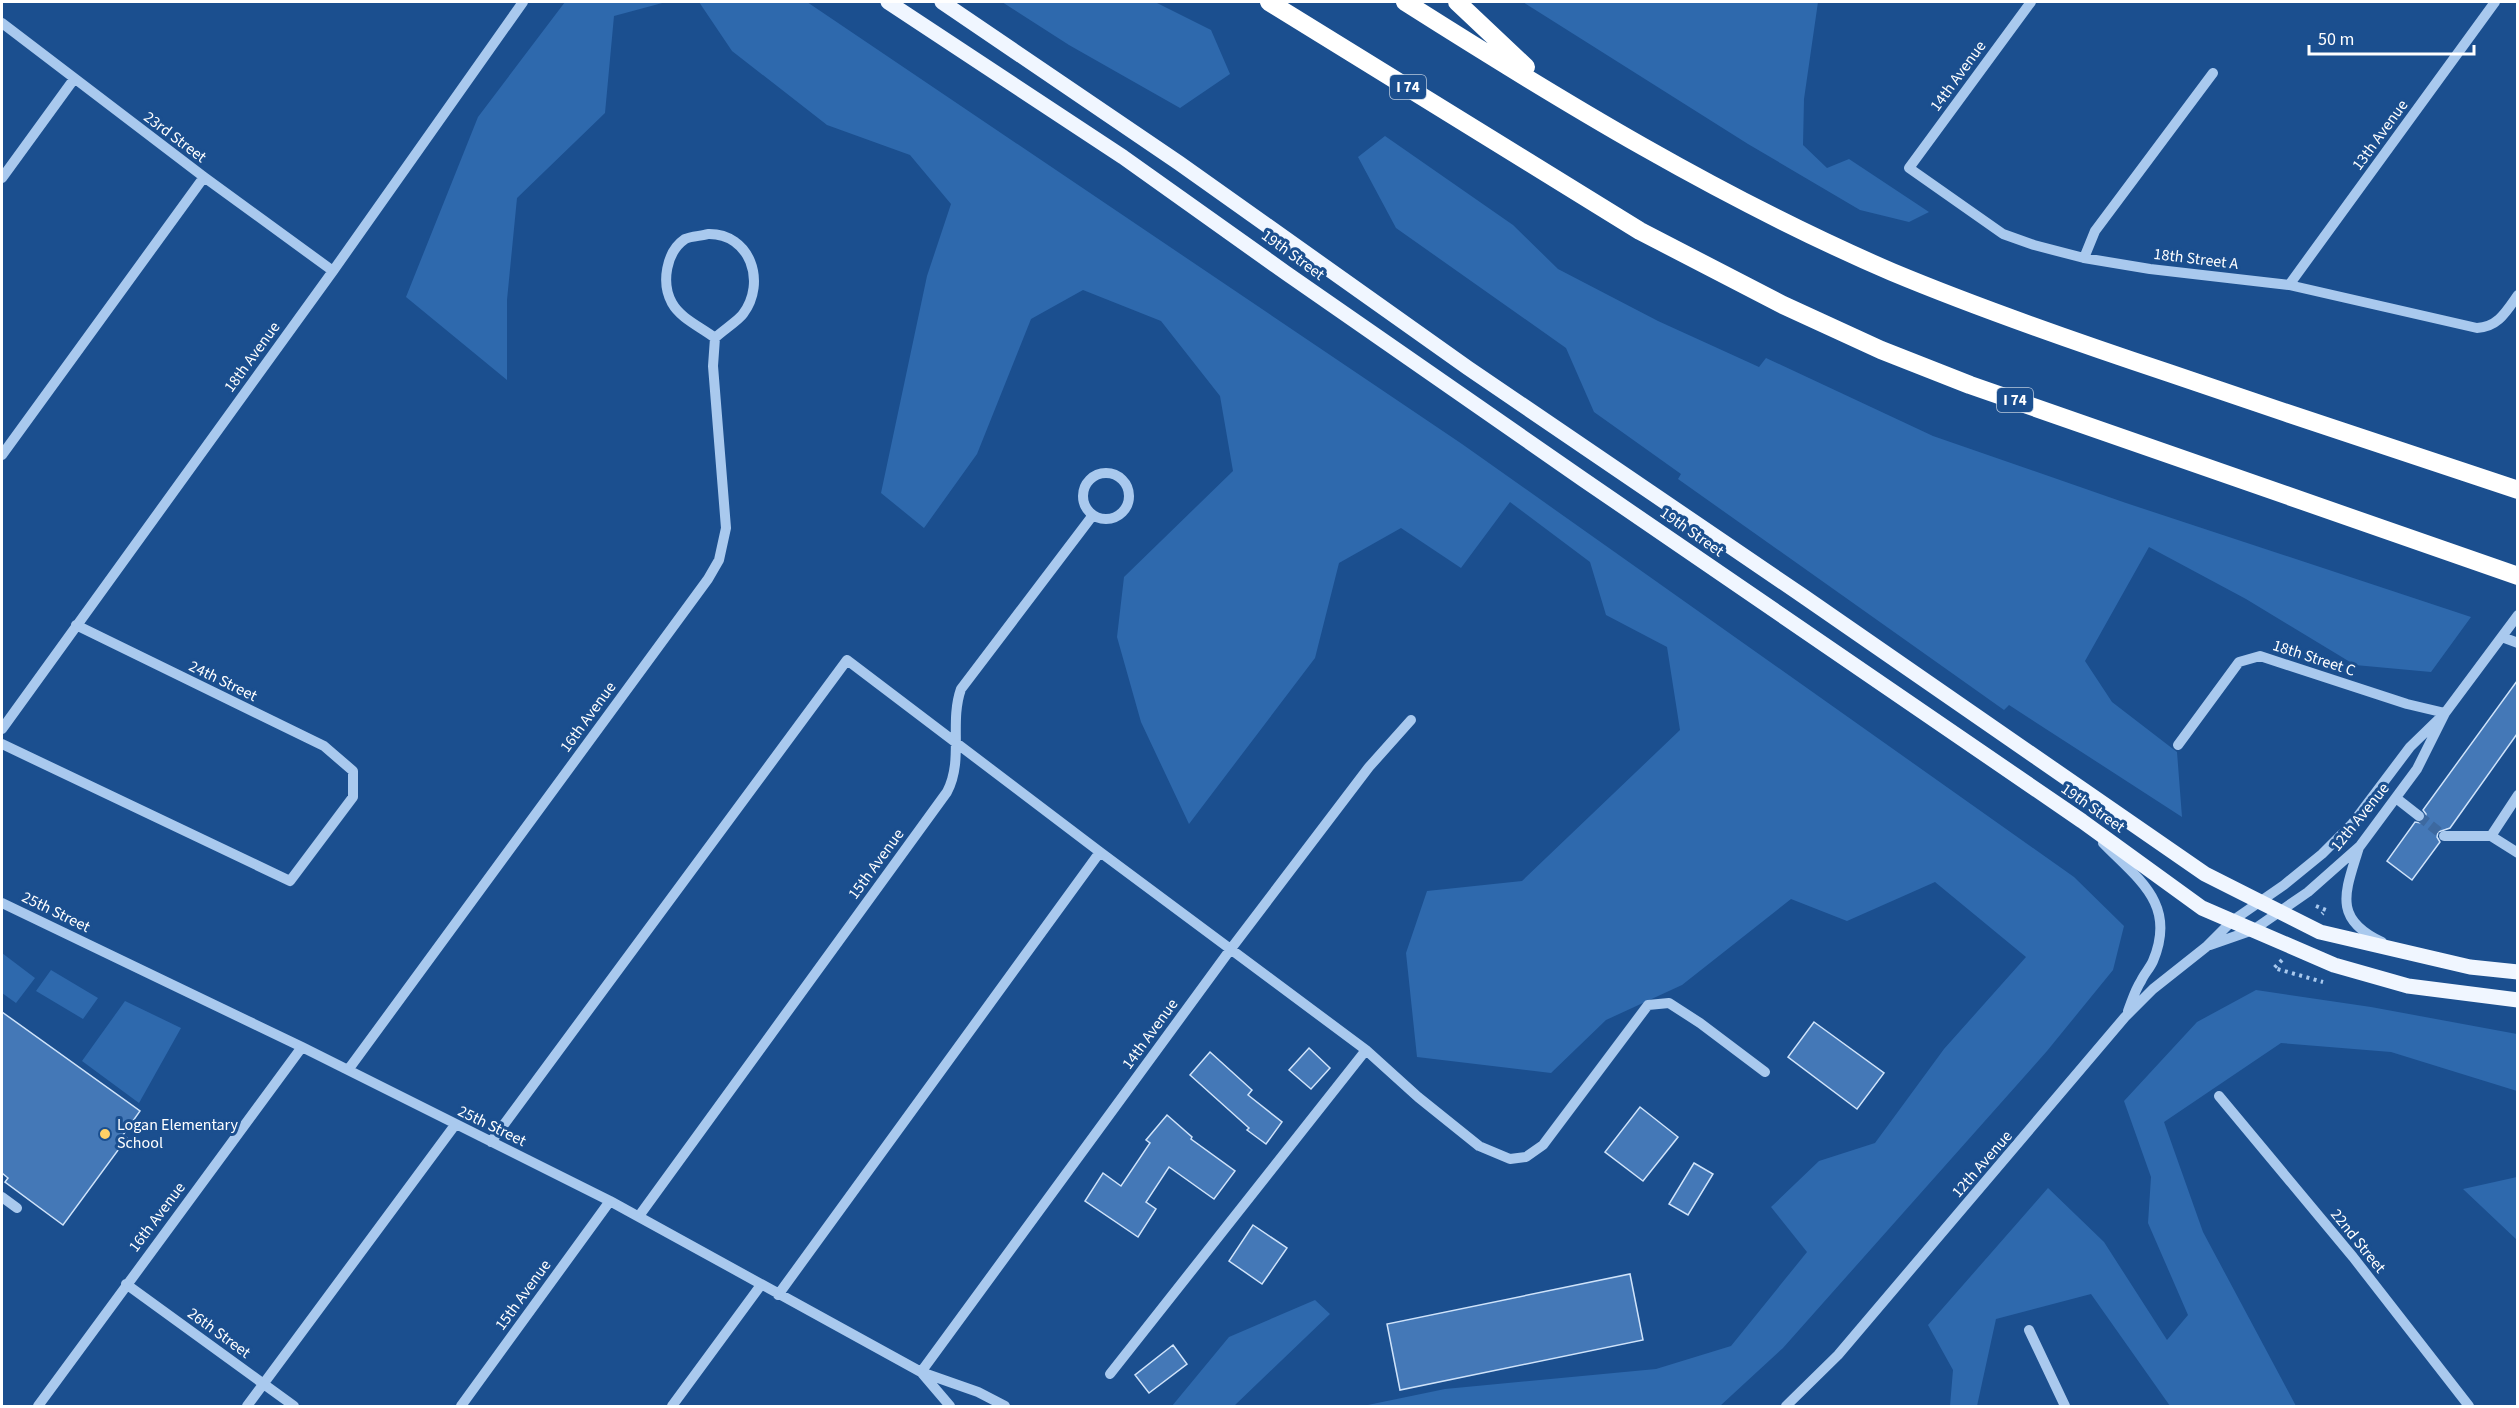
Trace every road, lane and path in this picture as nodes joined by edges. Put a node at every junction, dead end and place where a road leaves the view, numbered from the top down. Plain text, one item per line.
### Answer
1 (523, 2) edge
2 (888, 2) edge
3 (942, 2) edge
4 (1269, 2) edge
5 (1405, 2) edge
6 (1457, 2) edge
7 (2031, 2) edge
8 (2495, 2) edge
9 (2, 23) edge
10 (2213, 73) dead end
11 (74, 79) junction
12 (1555, 96) junction
13 (1909, 168) joint
14 (2, 177) edge
15 (204, 177) junction
16 (2084, 258) junction
17 (333, 271) junction
18 (2289, 285) junction
19 (2517, 296) edge
20 (715, 338) junction
21 (2, 455) edge
22 (2517, 490) edge
23 (1093, 515) junction
24 (2513, 574) edge
25 (2517, 615) edge
26 (76, 626) junction
27 (2502, 637) junction
28 (2517, 643) edge
29 (2445, 713) junction
30 (1411, 720) dead end
31 (2, 729) edge
32 (2, 744) edge
33 (956, 744) junction
34 (2178, 745) dead end
35 (2517, 795) edge
36 (2396, 798) junction
37 (2419, 816) tunnel mouth
38 (2082, 821) junction
39 (2444, 836) tunnel mouth
40 (2491, 836) junction
41 (2360, 846) junction
42 (1100, 852) junction
43 (2517, 853) edge
44 (2259, 902) junction
45 (2, 903) edge
46 (2279, 912) junction
47 (2232, 921) junction
48 (2253, 930) junction
49 (2206, 947) junction
50 (1230, 950) junction
51 (2401, 951) junction
52 (2517, 972) edge
53 (2517, 1000) edge
54 (2125, 1017) junction
55 (302, 1047) junction
56 (1366, 1050) junction
57 (348, 1070) junction
58 (1765, 1072) dead end
59 (2219, 1096) dead end
60 (455, 1125) junction
61 (491, 1142) junction
62 (2, 1197) edge
63 (610, 1201) junction
64 (17, 1208) dead end
65 (639, 1216) junction
66 (126, 1284) junction
67 (761, 1284) junction
68 (778, 1295) junction
69 (2029, 1330) dead end
70 (921, 1372) junction
71 (1110, 1374) dead end
72 (264, 1384) junction
73 (38, 1407) edge
74 (247, 1407) edge
75 (294, 1407) edge
76 (461, 1407) edge
77 (672, 1407) edge
78 (950, 1407) edge
79 (1005, 1407) edge
80 (1786, 1407) edge
81 (2065, 1407) edge
82 (2469, 1407) edge

1 - 17 street, 18th Avenue
2 - 38 main road, 19th Street
3 - 44 main road, 19th Street
4 - 24 highway, I 74
5 - 12 highway
6 - 12 highway
7 - 13 street, 14th Avenue
8 - 18 street, 13th Avenue
9 - 11 street, 23rd Street
10 - 16 street
11 - 14 street
11 - 15 street, 23rd Street
12 - 22 highway
13 - 16 street, 18th Street A
15 - 17 street, 23rd Street
15 - 21 street
16 - 18 street, 18th Street A
17 - 26 street, 18th Avenue
18 - 19 street, 18th Street A
20 - 20 street
20 - 57 street, 16th Avenue
23 - 23 street
23 - 33 street, 15th Avenue
25 - 27 street, 12th Avenue
26 - 31 street, 18th Avenue
26 - 32 street, 24th Street
27 - 28 street
27 - 29 street, 12th Avenue
29 - 34 street, 18th Street C
29 - 36 street, 12th Avenue
29 - 44 street, 12th Avenue
30 - 50 street, 14th Avenue
33 - 42 street
33 - 61 street
33 - 65 street, 15th Avenue
35 - 40 street
36 - 37 street
36 - 41 street, 12th Avenue
38 - 47 main road, 19th Street
38 - 54 street
39 - 40 street
40 - 43 street
41 - 46 street, 12th Avenue
41 - 51 street
42 - 50 street
42 - 68 street
44 - 46 main road, 19th Street
44 - 47 street, 12th Avenue
45 - 55 street, 25th Street
46 - 48 street, 12th Avenue
46 - 51 main road, 19th Street
47 - 48 main road, 19th Street
47 - 49 street, 12th Avenue
48 - 49 street, 12th Avenue
48 - 53 main road, 19th Street
49 - 54 street, 12th Avenue
50 - 56 street
50 - 70 street, 14th Avenue
51 - 52 main road, 19th Street
54 - 80 street, 12th Avenue
55 - 57 street, 25th Street
55 - 66 street, 16th Avenue
56 - 58 street
56 - 71 street
57 - 60 street, 25th Street
59 - 82 street, 22nd Street
60 - 61 street, 25th Street
60 - 72 street
61 - 63 street, 25th Street
62 - 64 street
63 - 65 street, 25th Street
63 - 76 street, 15th Avenue
65 - 67 street, 25th Street
66 - 72 street, 26th Street
66 - 73 street, 16th Avenue
67 - 68 street, 25th Street
67 - 77 street
68 - 70 street, 25th Street
69 - 81 street
70 - 78 street, 25th Street
70 - 79 street
72 - 74 street
72 - 75 street, 26th Street

